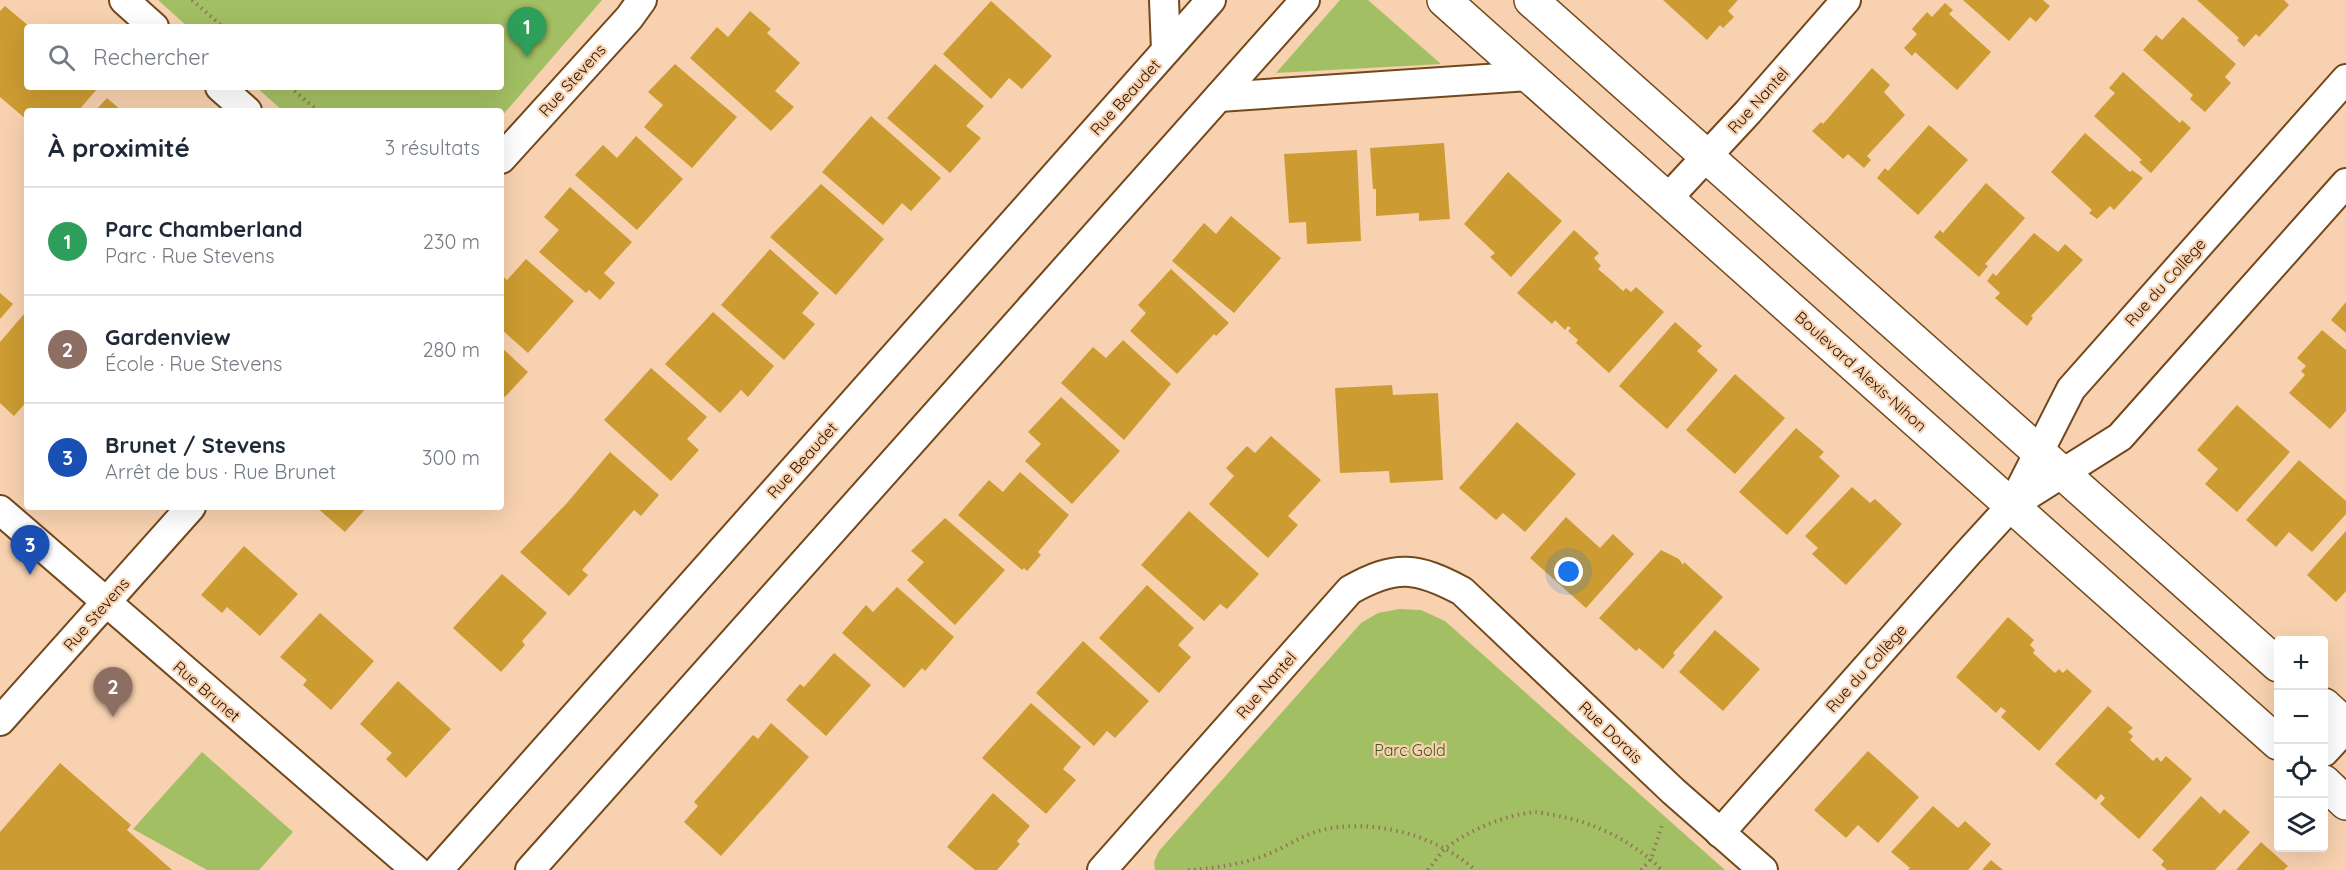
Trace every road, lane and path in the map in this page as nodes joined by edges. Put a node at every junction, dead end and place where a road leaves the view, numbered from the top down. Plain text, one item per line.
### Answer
1 (124, 0) edge
2 (192, 0) edge
3 (642, 0) edge
4 (1164, 0) edge
5 (1211, 0) edge
6 (1305, 0) edge
7 (1444, 0) edge
8 (1531, 0) edge
9 (1846, 0) edge
10 (151, 24) edge
11 (220, 24) edge
12 (1166, 50) junction
13 (1530, 76) junction
14 (2346, 79) edge
15 (223, 90) edge
16 (294, 90) edge
17 (1219, 97) junction
18 (244, 108) edge
19 (315, 108) edge
20 (504, 156) edge
21 (1706, 156) junction
22 (2346, 183) edge
23 (1668, 198) junction
24 (2038, 452) junction
25 (2062, 475) junction
26 (2012, 505) junction
27 (0, 510) edge
28 (188, 510) edge
29 (1462, 591) joint
30 (106, 603) junction
31 (2274, 661) edge
32 (2328, 709) edge
33 (0, 722) edge
34 (2346, 726) edge
35 (2274, 738) edge
36 (2328, 747) edge
37 (2328, 786) edge
38 (1673, 792) junction
39 (2346, 803) edge
40 (1720, 833) junction
41 (1444, 849) junction
42 (1651, 859) junction
43 (416, 870) edge
44 (438, 870) edge
45 (530, 870) edge
46 (1102, 870) edge
47 (1188, 870) edge
48 (1428, 870) edge
49 (1474, 870) edge
50 (1641, 870) edge
51 (1662, 870) edge
52 (1763, 870) edge

1 - 10 street
2 - 11 path
3 - 20 street, Rue Stevens
4 - 12 street, Rue Beaudet
5 - 12 street, Rue Beaudet
6 - 17 street
7 - 13 street, Boulevard Alexis-Nihon
8 - 21 street
9 - 21 street, Rue Nantel
12 - 44 street, Rue Beaudet
13 - 17 street
13 - 23 street, Boulevard Alexis-Nihon
14 - 24 street, Rue du Collège
15 - 18 street
16 - 19 path
17 - 45 street
21 - 23 street, Rue Nantel
21 - 24 street
22 - 25 street, Rue du Collège
23 - 26 street, Boulevard Alexis-Nihon
24 - 25 street
24 - 26 street, Rue du Collège
25 - 26 street, Rue du Collège
25 - 31 street
26 - 35 street, Boulevard Alexis-Nihon
26 - 40 street, Rue du Collège
27 - 30 street, Rue Brunet
28 - 30 street, Rue Stevens
29 - 38 street, Rue Dorais
29 - 46 street, Rue Nantel
30 - 33 street, Rue Stevens
30 - 43 street, Rue Brunet
32 - 34 street
34 - 36 street
37 - 39 street
38 - 40 street, Rue Dorais
38 - 42 path
40 - 52 street, Rue Dorais
41 - 42 path
41 - 47 path
41 - 48 path
41 - 49 path
42 - 50 path
42 - 51 path

